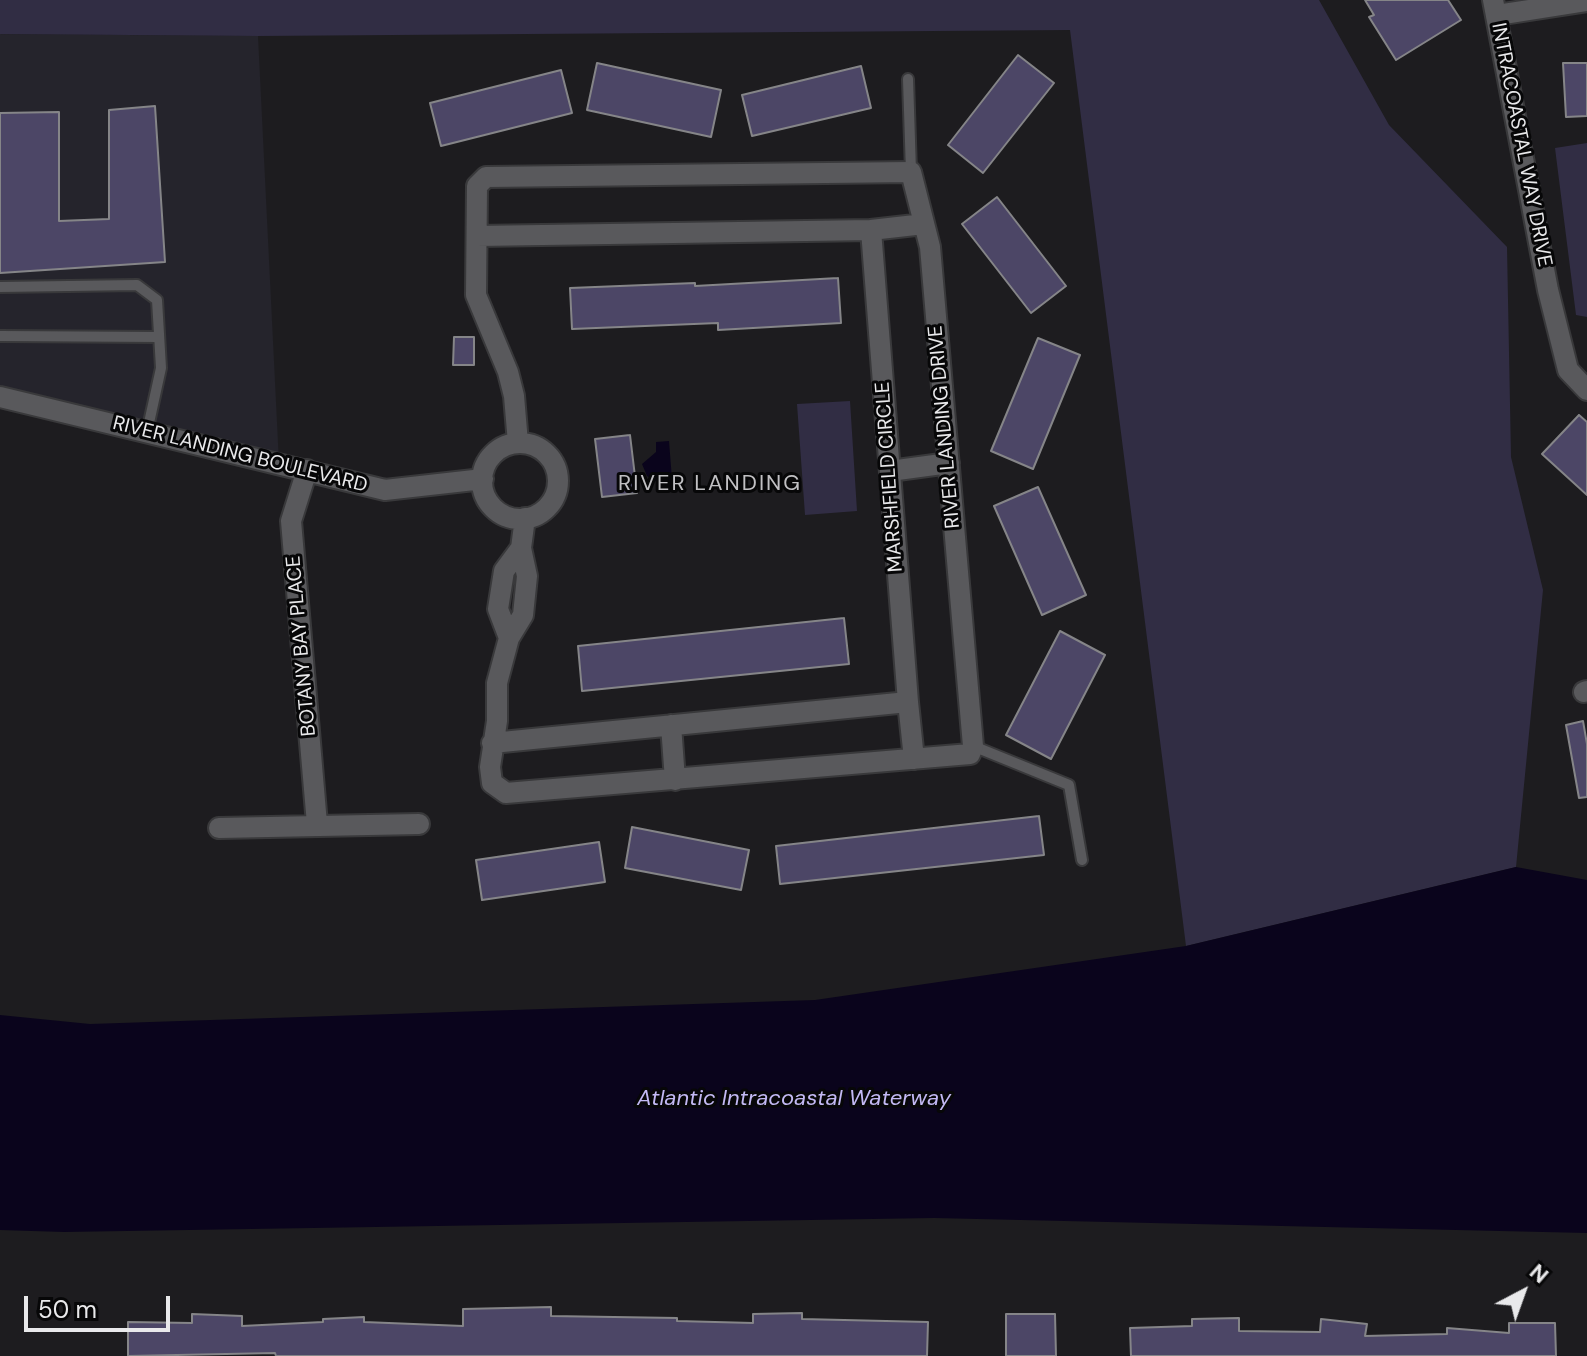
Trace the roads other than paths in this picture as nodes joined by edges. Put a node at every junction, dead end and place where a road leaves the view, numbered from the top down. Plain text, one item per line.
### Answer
1 (1587, 1) edge
2 (1495, 8) edge
3 (908, 79) dead end
4 (911, 172) junction
5 (924, 224) junction
6 (871, 230) junction
7 (477, 236) junction
8 (0, 287) edge
9 (0, 336) edge
10 (159, 337) junction
11 (1587, 390) edge
12 (0, 397) edge
13 (147, 432) junction
14 (518, 443) junction
15 (949, 463) junction
16 (307, 470) junction
17 (890, 471) junction
18 (483, 479) junction
19 (525, 518) junction
20 (908, 702) junction
21 (671, 725) junction
22 (492, 743) junction
23 (973, 746) junction
24 (914, 759) junction
25 (675, 780) junction
26 (317, 824) junction
27 (419, 824) dead end
28 (219, 828) dead end
29 (1082, 860) dead end

1 - 2 street
2 - 11 street, INTRACOASTAL WAY DRIVE
3 - 4 lane
4 - 5 street, RIVER LANDING DRIVE
4 - 7 street
5 - 6 street
5 - 15 street, RIVER LANDING DRIVE
6 - 7 street
6 - 17 street, MARSHFIELD CIRCLE
7 - 14 street
8 - 10 lane
9 - 10 lane
10 - 13 lane
12 - 13 street, RIVER LANDING BOULEVARD
13 - 16 street, RIVER LANDING BOULEVARD
14 - 18 street
14 - 19 street
15 - 17 street
15 - 23 street, RIVER LANDING DRIVE
16 - 18 street, RIVER LANDING BOULEVARD
16 - 26 street, BOTANY BAY PLACE
17 - 20 street, MARSHFIELD CIRCLE
18 - 19 street
19 - 22 street
20 - 21 street
20 - 24 street, MARSHFIELD CIRCLE
21 - 22 street
21 - 25 street
22 - 25 street
23 - 24 street
23 - 29 lane
24 - 25 street
26 - 27 street
26 - 28 street

